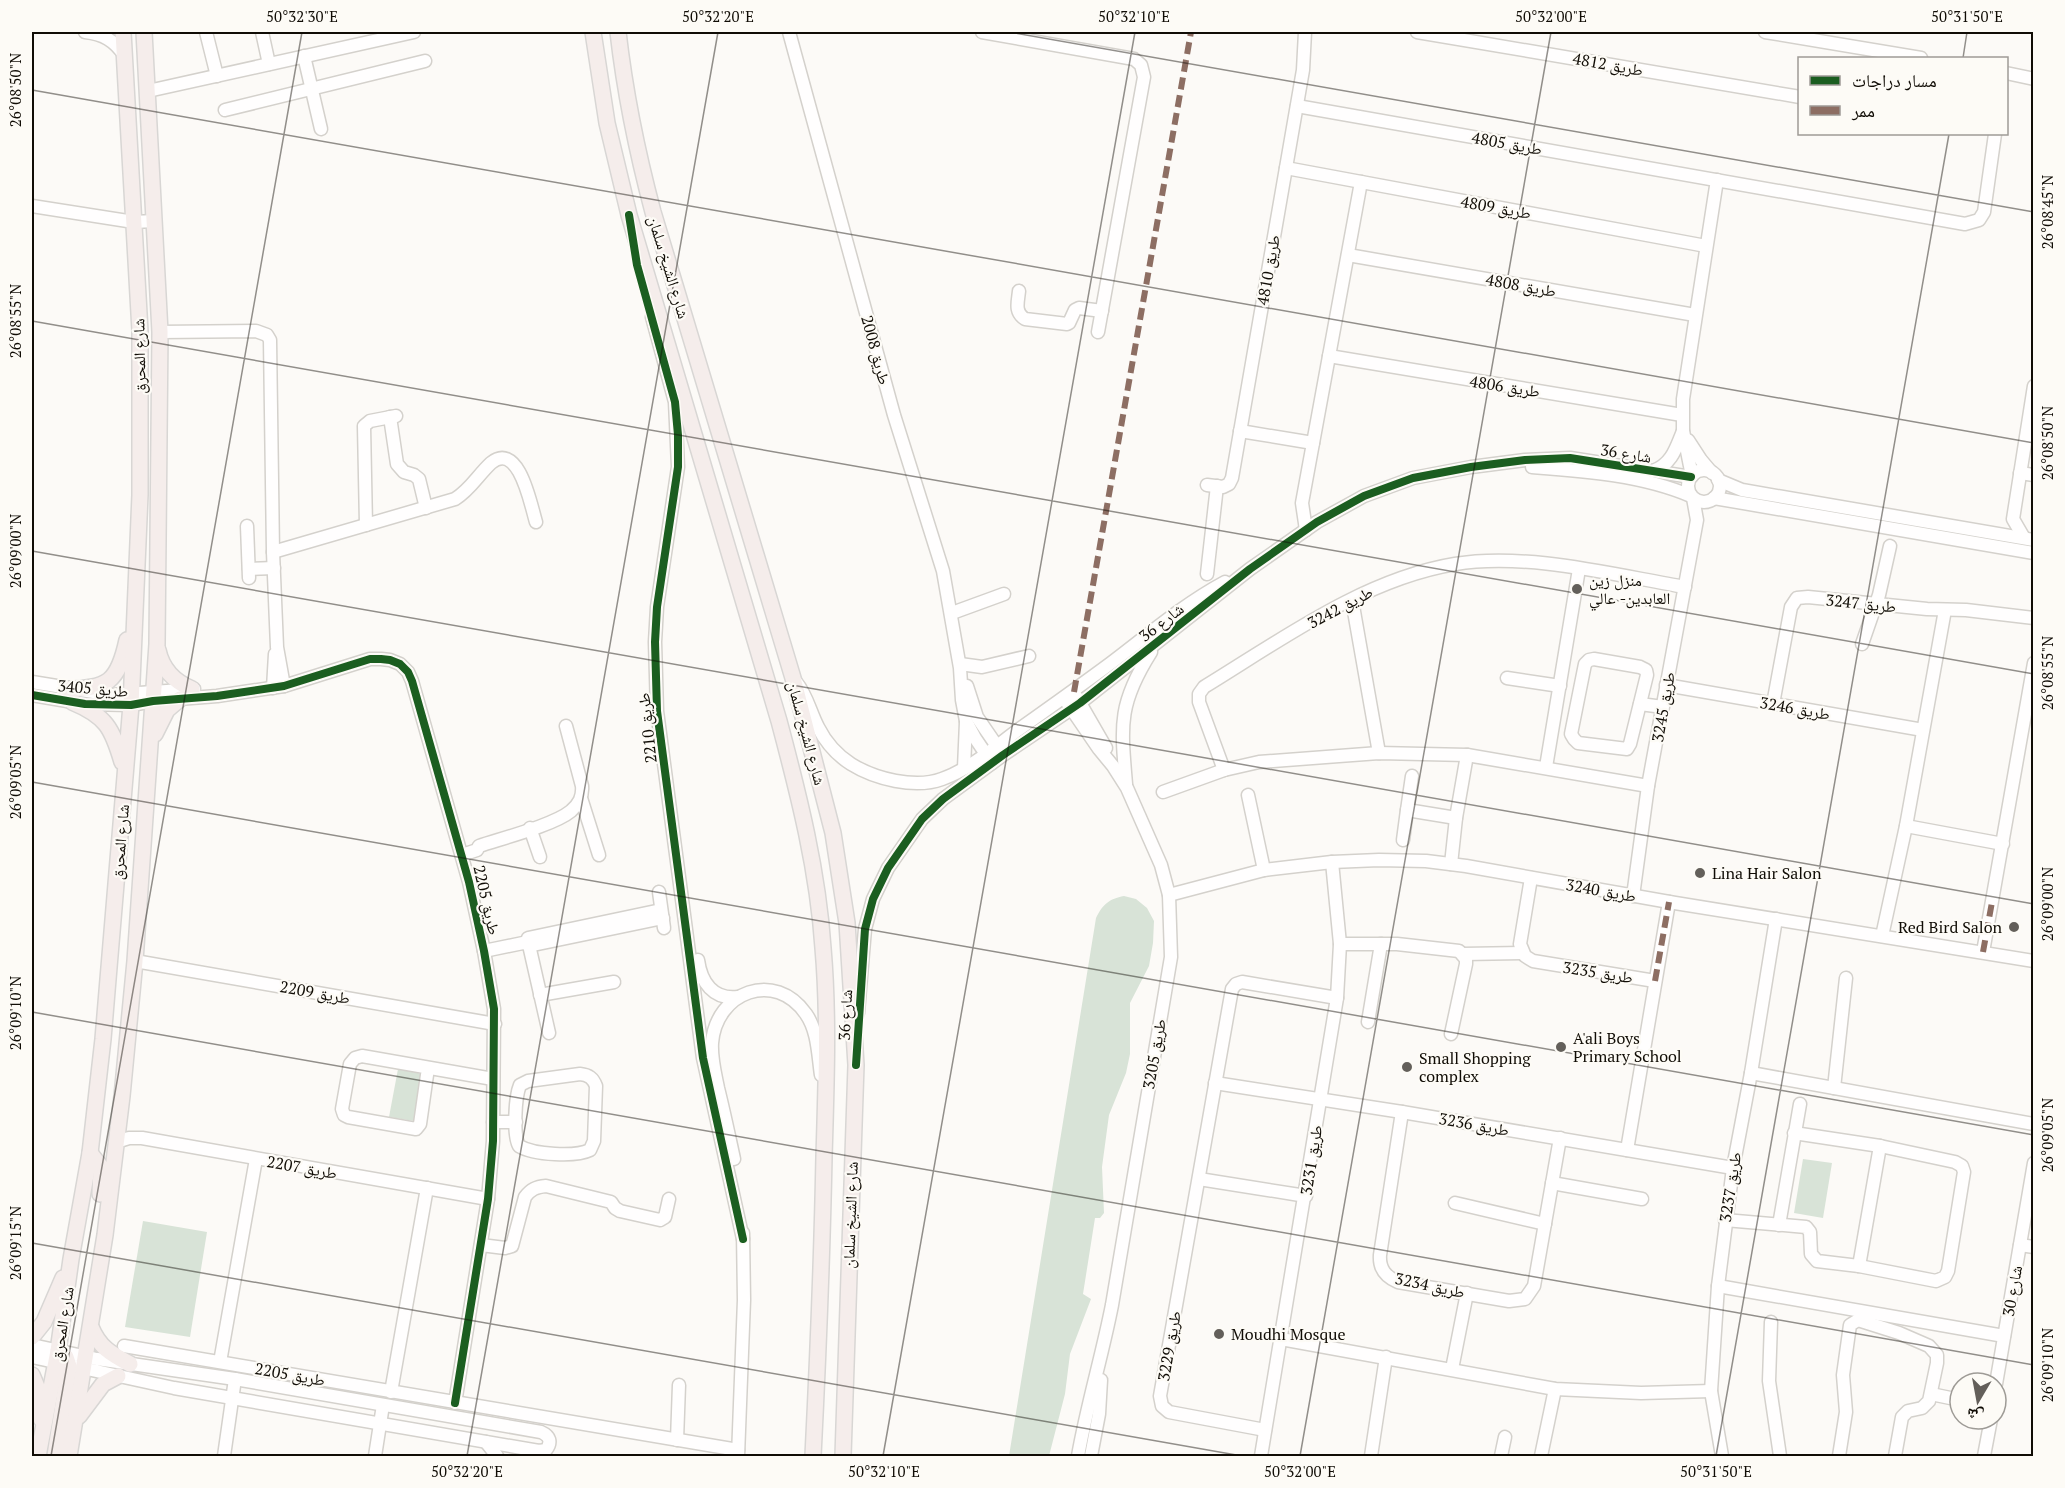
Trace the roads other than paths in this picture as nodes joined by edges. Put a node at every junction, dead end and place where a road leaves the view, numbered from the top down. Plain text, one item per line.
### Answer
1 (86, 32) edge
2 (123, 32) edge
3 (144, 32) edge
4 (206, 32) edge
5 (262, 32) edge
6 (414, 32) edge
7 (593, 32) edge
8 (618, 32) edge
9 (789, 32) edge
10 (982, 32) edge
11 (1305, 32) edge
12 (1417, 32) edge
13 (1765, 32) edge
14 (125, 56) junction
15 (304, 56) junction
16 (1915, 57) edge
17 (425, 61) dead end
18 (270, 64) junction
19 (126, 73) junction
20 (2008, 74) edge
21 (217, 76) junction
22 (2034, 79) edge
23 (312, 89) junction
24 (148, 91) junction
25 (1798, 97) edge
26 (1297, 106) junction
27 (225, 110) dead end
28 (321, 129) dead end
29 (1995, 135) edge
30 (1286, 168) junction
31 (1717, 180) junction
32 (1361, 182) junction
33 (32, 206) edge
34 (629, 215) junction
35 (154, 221) junction
36 (134, 222) junction
37 (1706, 246) junction
38 (1348, 255) junction
39 (1019, 291) dead end
40 (1102, 311) junction
41 (1695, 315) junction
42 (160, 332) junction
43 (1098, 332) dead end
44 (1329, 356) junction
45 (2034, 386) edge
46 (1682, 415) junction
47 (1240, 431) junction
48 (1683, 431) junction
49 (1313, 443) junction
50 (1471, 467) junction
51 (1653, 471) junction
52 (2020, 473) junction
53 (2034, 475) edge
54 (1692, 476) junction
55 (1715, 476) junction
56 (1692, 497) junction
57 (1712, 500) junction
58 (426, 508) junction
59 (2013, 519) junction
60 (1697, 520) junction
61 (536, 522) dead end
62 (366, 525) junction
63 (247, 526) dead end
64 (1306, 530) junction
65 (1998, 534) junction
66 (2029, 539) edge
67 (1890, 546) dead end
68 (273, 552) junction
69 (2034, 553) edge
70 (274, 568) junction
71 (1250, 569) junction
72 (1579, 569) junction
73 (1207, 574) dead end
74 (1684, 587) junction
75 (137, 593) junction
76 (1004, 594) dead end
77 (1352, 600) junction
78 (1875, 604) junction
79 (1944, 610) junction
80 (952, 614) junction
81 (2034, 618) edge
82 (157, 644) junction
83 (1862, 644) dead end
84 (1155, 645) junction
85 (1029, 656) dead end
86 (2034, 663) edge
87 (960, 666) junction
88 (793, 678) junction
89 (1507, 678) dead end
90 (32, 682) edge
91 (1666, 685) junction
92 (1560, 686) junction
93 (278, 687) junction
94 (192, 689) junction
95 (231, 693) junction
96 (32, 694) edge
97 (69, 695) junction
98 (153, 696) junction
99 (180, 699) junction
100 (131, 700) junction
101 (1072, 700) junction
102 (1640, 704) junction
103 (1773, 704) junction
104 (1663, 707) junction
105 (966, 721) junction
106 (566, 726) dead end
107 (1923, 730) junction
108 (150, 745) junction
109 (1000, 750) junction
110 (1379, 753) junction
111 (1467, 755) junction
112 (989, 758) junction
113 (1546, 767) junction
114 (964, 768) junction
115 (1224, 770) junction
116 (125, 773) junction
117 (1412, 776) dead end
118 (1648, 786) junction
119 (1126, 788) junction
120 (1163, 792) dead end
121 (1248, 795) dead end
122 (581, 798) junction
123 (1407, 810) junction
124 (1456, 818) junction
125 (1906, 826) junction
126 (530, 828) junction
127 (1403, 840) dead end
128 (2003, 844) junction
129 (461, 851) junction
130 (599, 855) dead end
131 (540, 857) dead end
132 (1332, 862) junction
133 (1451, 864) junction
134 (1264, 870) junction
135 (679, 875) junction
136 (1531, 878) junction
137 (659, 892) dead end
138 (1169, 896) junction
139 (1633, 896) junction
140 (1669, 902) junction
141 (1776, 919) junction
142 (1882, 936) junction
143 (526, 944) junction
144 (1340, 944) junction
145 (1381, 944) junction
146 (484, 951) junction
147 (1983, 952) junction
148 (1522, 953) junction
149 (1463, 954) junction
150 (135, 961) junction
151 (2034, 961) edge
152 (1846, 978) dead end
153 (1655, 981) junction
154 (614, 982) dead end
155 (540, 996) junction
156 (738, 997) junction
157 (1337, 998) junction
158 (1368, 1022) dead end
159 (495, 1024) junction
160 (549, 1033) dead end
161 (1451, 1034) dead end
162 (856, 1065) junction
163 (429, 1068) junction
164 (1751, 1073) junction
165 (493, 1079) junction
166 (1215, 1083) junction
167 (1834, 1088) junction
168 (1320, 1100) junction
169 (825, 1103) junction
170 (1800, 1104) dead end
171 (1402, 1112) junction
172 (493, 1122) junction
173 (516, 1122) junction
174 (2034, 1124) edge
175 (1794, 1132) junction
176 (1560, 1138) junction
177 (116, 1142) junction
178 (1880, 1146) junction
179 (1627, 1150) junction
180 (90, 1153) junction
181 (256, 1159) junction
182 (2034, 1164) edge
183 (1733, 1168) junction
184 (1199, 1179) junction
185 (1552, 1183) junction
186 (427, 1188) junction
187 (1306, 1196) junction
188 (488, 1199) junction
189 (669, 1199) dead end
190 (1642, 1199) dead end
191 (1455, 1203) dead end
192 (1725, 1220) junction
193 (1545, 1224) junction
194 (1779, 1225) junction
195 (105, 1235) junction
196 (743, 1239) junction
197 (481, 1245) junction
198 (2020, 1245) junction
199 (2034, 1247) edge
200 (71, 1259) junction
201 (1859, 1266) junction
202 (1718, 1286) junction
203 (1467, 1293) junction
204 (1771, 1322) dead end
205 (91, 1327) junction
206 (2004, 1336) junction
207 (32, 1337) edge
208 (1281, 1339) junction
209 (32, 1345) edge
210 (124, 1346) dead end
211 (1103, 1352) junction
212 (32, 1357) edge
213 (1386, 1357) junction
214 (71, 1361) junction
215 (220, 1362) junction
216 (130, 1364) junction
217 (177, 1369) junction
218 (1452, 1369) junction
219 (1998, 1371) edge
220 (32, 1375) edge
221 (118, 1376) junction
222 (236, 1379) junction
223 (679, 1385) dead end
224 (174, 1388) junction
225 (1555, 1389) junction
226 (1711, 1391) junction
227 (391, 1392) junction
228 (1931, 1394) junction
229 (1948, 1398) edge
230 (232, 1399) junction
231 (455, 1403) junction
232 (383, 1405) junction
233 (75, 1421) junction
234 (380, 1424) junction
235 (1265, 1430) junction
236 (1989, 1431) edge
237 (42, 1432) junction
238 (1505, 1437) dead end
239 (677, 1440) junction
240 (486, 1442) junction
241 (545, 1453) edge
242 (738, 1453) edge
243 (38, 1456) edge
244 (55, 1456) edge
245 (69, 1456) edge
246 (224, 1456) edge
247 (375, 1456) edge
248 (497, 1456) edge
249 (813, 1456) edge
250 (843, 1456) edge
251 (1078, 1456) edge
252 (1091, 1456) edge
253 (1261, 1456) edge
254 (1371, 1456) edge
255 (1501, 1456) edge
256 (1541, 1456) edge
257 (1722, 1456) edge
258 (1780, 1456) edge
259 (1839, 1456) edge
260 (1895, 1456) edge
261 (1984, 1456) edge

1 - 14 street
2 - 14 main road, شارع المحرق
3 - 24 main road, شارع المحرق
4 - 21 street
5 - 18 street
6 - 15 street
7 - 34 main road, شارع الشيخ سلمان
8 - 88 main road, شارع الشيخ سلمان
9 - 80 street, طريق 2008
10 - 40 street
11 - 26 street, طريق 4810
12 - 25 street, طريق 4812
13 - 16 street
14 - 19 main road, شارع المحرق
15 - 18 street
15 - 23 street
17 - 23 street
18 - 21 street
19 - 24 main road
19 - 36 main road, شارع المحرق
20 - 22 street
21 - 24 street
23 - 27 street
23 - 28 street
24 - 35 main road, شارع المحرق
26 - 30 street, طريق 4810
26 - 31 street, طريق 4805
29 - 31 street, طريق 4805
30 - 32 street, طريق 4809
30 - 47 street, طريق 4810
31 - 37 street
32 - 37 street, طريق 4809
32 - 38 street
33 - 36 street
34 - 135 street, طريق 2210
34 - 169 main road, شارع الشيخ سلمان
35 - 36 street
35 - 42 main road, شارع المحرق
36 - 75 main road, شارع المحرق
37 - 41 street
38 - 41 street, طريق 4808
38 - 44 street
39 - 40 street
40 - 43 street
41 - 46 street
42 - 68 street
42 - 82 main road, شارع المحرق
44 - 46 street, طريق 4806
44 - 49 street
45 - 52 street
46 - 48 street
47 - 49 street
47 - 73 street, طريق 4810
48 - 51 street
48 - 54 street
48 - 55 street
49 - 64 street
50 - 51 street, شارع 36
50 - 56 street, شارع 36
50 - 64 street, شارع 36
51 - 54 street, شارع 36
52 - 53 street
52 - 59 street
54 - 55 street
54 - 56 street
55 - 57 street
55 - 65 street
56 - 57 street
56 - 60 street, طريق 3245
57 - 60 street, طريق 3245
57 - 69 street
58 - 61 street
58 - 62 street
58 - 62 street
59 - 65 street
59 - 66 street
60 - 74 street, طريق 3245
62 - 68 street
63 - 70 street
64 - 71 street, شارع 36
65 - 66 street
67 - 78 street
68 - 70 street
70 - 93 street
71 - 84 street, شارع 36
71 - 101 street, شارع 36
72 - 74 street, طريق 3242
72 - 77 street, طريق 3242
72 - 92 street
74 - 91 street, طريق 3245
75 - 97 main road
75 - 100 main road, شارع المحرق
76 - 80 street
77 - 110 street
77 - 115 street, طريق 3242
78 - 79 street, طريق 3247
78 - 83 street
78 - 103 street, طريق 3247
79 - 81 street, طريق 3247
79 - 107 street
80 - 87 street, طريق 2008
82 - 94 main road
82 - 98 main road, شارع المحرق
84 - 101 street, شارع 36
84 - 119 street
85 - 87 street
86 - 128 street
87 - 105 street, طريق 2008
87 - 109 street, طريق 2008
88 - 114 street, شارع 36
88 - 162 main road, شارع الشيخ سلمان
89 - 92 street
90 - 97 street, طريق 3405
91 - 103 street, طريق 3246
91 - 104 street, طريق 3245
92 - 113 street
93 - 95 street, طريق 2205
93 - 129 street, طريق 2205
94 - 95 street, طريق 2205
94 - 98 street, طريق 2205
95 - 99 street, طريق 2205
96 - 97 street, طريق 3405
97 - 100 street, طريق 3405
97 - 116 main road
98 - 99 street, طريق 2205
98 - 100 street, طريق 3405
98 - 108 main road, شارع المحرق
99 - 108 main road
100 - 116 main road, شارع المحرق
101 - 109 street, شارع 36
101 - 119 street, طريق 3205
102 - 102 street
102 - 104 street
103 - 107 street, طريق 3246
104 - 118 street, طريق 3245
105 - 112 street, طريق 2008
105 - 114 street
106 - 122 street
107 - 125 street
108 - 150 main road, شارع المحرق
109 - 112 street, شارع 36
110 - 111 street
110 - 115 street
111 - 113 street
111 - 124 street
112 - 114 street, شارع 36
112 - 162 street, شارع 36
113 - 118 street
115 - 120 street
116 - 180 main road, شارع المحرق
117 - 123 street
118 - 139 street, طريق 3245
119 - 138 street, طريق 3205
121 - 134 street
122 - 126 street
122 - 130 street
123 - 124 street
123 - 127 street
124 - 133 street
125 - 128 street
125 - 142 street
126 - 129 street
126 - 131 street
128 - 147 street
129 - 146 street, طريق 2205
132 - 133 street, طريق 3240
132 - 134 street, طريق 3240
132 - 144 street, طريق 3231
133 - 136 street, طريق 3240
134 - 138 street, طريق 3240
135 - 156 street, طريق 2210
135 - 196 street, طريق 2210
136 - 139 street, طريق 3240
136 - 148 street
137 - 143 street
138 - 211 street, طريق 3205
139 - 140 street, طريق 3240
140 - 141 street, طريق 3240
140 - 153 street
141 - 142 street, طريق 3240
141 - 164 street, طريق 3237
142 - 147 street, طريق 3240
143 - 146 street
143 - 155 street
144 - 145 street
144 - 157 street, طريق 3231
145 - 149 street
145 - 158 street
146 - 159 street, طريق 2205
147 - 151 street, طريق 3240
148 - 149 street
148 - 153 street, طريق 3235
149 - 161 street
150 - 159 street, طريق 2209
150 - 177 main road, شارع المحرق
152 - 167 street
153 - 179 street, طريق 3235
154 - 155 street
155 - 160 street
156 - 169 street, طريق 2210
156 - 196 street, طريق 2210
157 - 166 street, طريق 3229
157 - 168 street, طريق 3231
159 - 165 street, طريق 2205
162 - 250 main road, شارع الشيخ سلمان
163 - 163 street
163 - 165 street
164 - 167 street
164 - 183 street, طريق 3237
165 - 172 street, طريق 2205
166 - 168 street, طريق 3236
166 - 184 street, طريق 3229
167 - 174 street
168 - 171 street, طريق 3236
168 - 187 street, طريق 3231
169 - 249 main road, شارع الشيخ سلمان
170 - 175 street
171 - 176 street, طريق 3236
171 - 203 street, طريق 3234
172 - 173 street
172 - 188 street, طريق 2205
173 - 173 street
175 - 178 street
175 - 194 street
176 - 179 street, طريق 3236
176 - 185 street, طريق 3234
177 - 180 main road
177 - 181 street, طريق 2207
177 - 195 main road, شارع المحرق
178 - 201 street
178 - 201 street
179 - 183 street, طريق 3236
180 - 195 main road
180 - 200 main road, شارع المحرق
181 - 186 street, طريق 2207
181 - 215 street
182 - 198 street, شارع 30
183 - 192 street, طريق 3237
184 - 187 street
184 - 235 street, طريق 3229
185 - 190 street
185 - 193 street, طريق 3234
186 - 188 street, طريق 2207
186 - 227 street
187 - 208 street, طريق 3231
188 - 197 street, طريق 2205
189 - 197 street
191 - 193 street
192 - 194 street
192 - 202 street, طريق 3237
193 - 203 street, طريق 3234
194 - 201 street
195 - 205 main road, شارع المحرق
196 - 242 street, طريق 2210
197 - 231 street, طريق 2205
198 - 199 street
198 - 206 street, شارع 30
200 - 207 main road
200 - 214 main road, شارع المحرق
202 - 206 street
202 - 226 street, طريق 3237
203 - 218 street
204 - 258 street
205 - 214 main road, شارع المحرق
205 - 216 main road
206 - 219 street, شارع 30
208 - 213 street
208 - 235 street, طريق 3231
209 - 214 street
210 - 215 street, طريق 2205
211 - 251 street, طريق 3205
211 - 252 street, طريق 3205
212 - 214 street
213 - 218 street
213 - 254 street
214 - 216 street
214 - 221 street
214 - 233 main road, شارع المحرق
214 - 237 main road, شارع المحرق
214 - 244 main road
215 - 227 street, طريق 2205
216 - 217 street
217 - 222 street
217 - 224 street
218 - 225 street
220 - 237 main road
221 - 224 street
221 - 233 main road
222 - 230 street
222 - 232 street
223 - 239 street
224 - 230 street
225 - 226 street
225 - 256 street
226 - 257 street, طريق 3237
227 - 231 street, طريق 2205
228 - 229 street
228 - 259 street
228 - 260 street
230 - 234 street
230 - 246 street
231 - 239 street, طريق 2205
232 - 234 street
232 - 241 street
233 - 245 main road, شارع المحرق
234 - 240 street
234 - 247 street
235 - 253 street, طريق 3231
236 - 261 street
237 - 243 main road, شارع المحرق
238 - 255 street
239 - 242 street, طريق 2205
240 - 241 street
240 - 248 street

